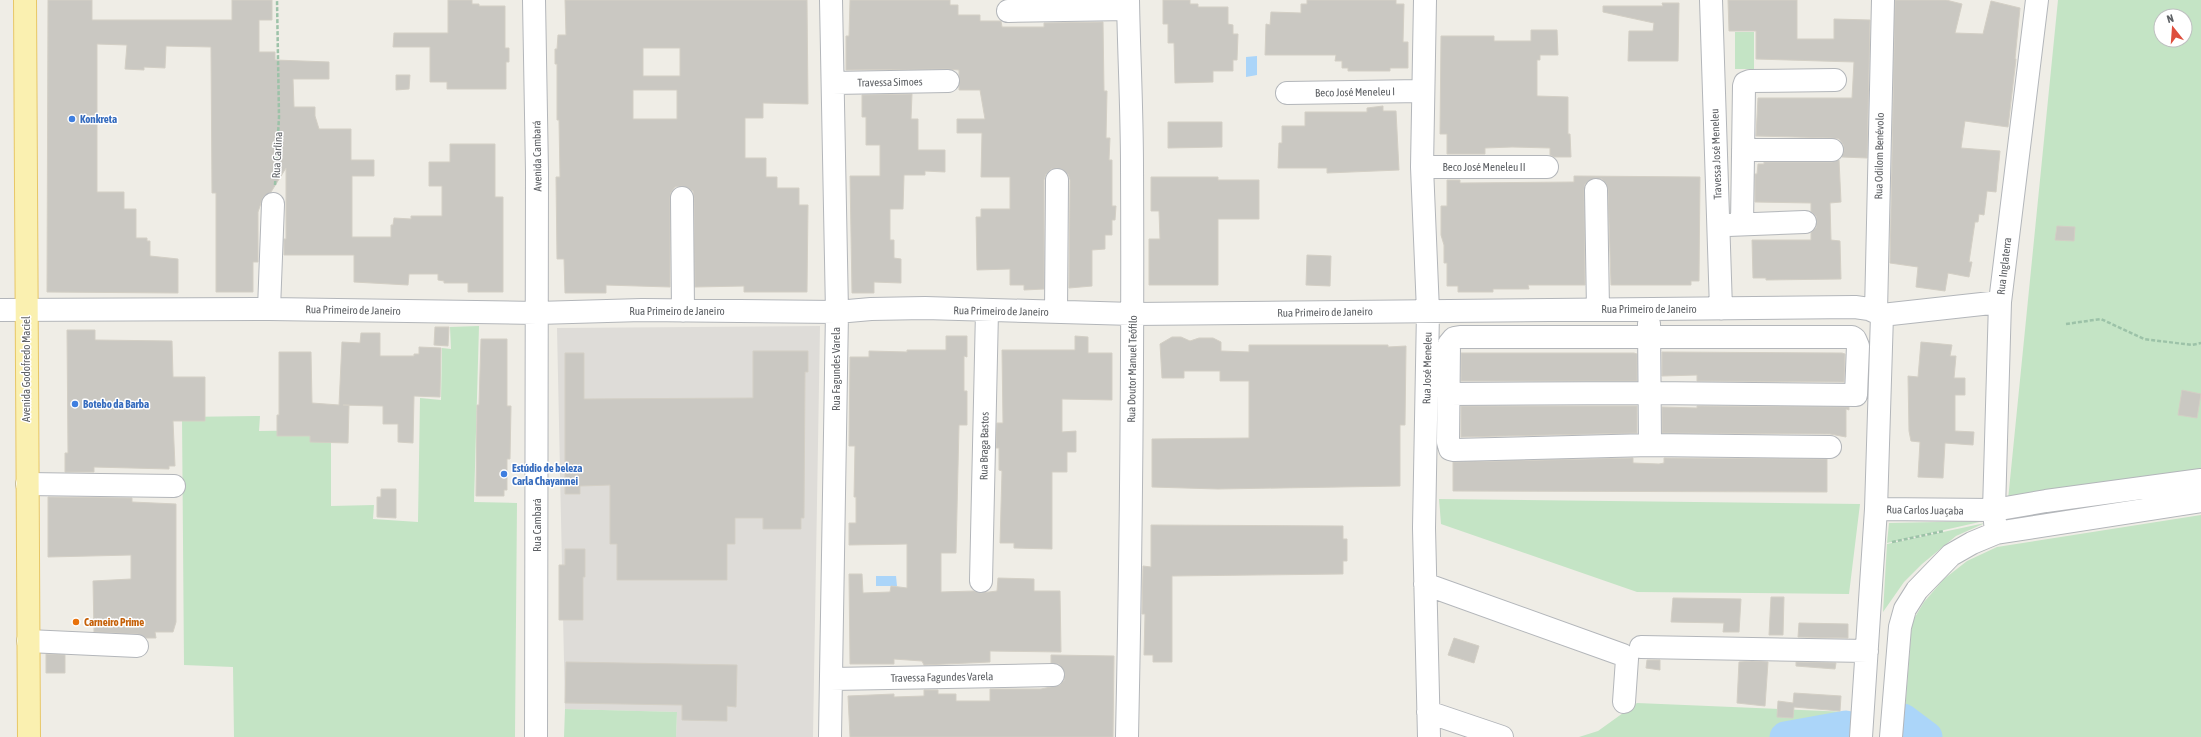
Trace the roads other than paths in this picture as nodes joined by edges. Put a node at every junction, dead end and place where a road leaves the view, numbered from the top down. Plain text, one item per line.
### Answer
1 (26, 0) edge
2 (534, 0) edge
3 (831, 0) edge
4 (1425, 0) edge
5 (1710, 0) edge
6 (1884, 0) edge
7 (2037, 0) edge
8 (1128, 5) edge
9 (1008, 11) dead end
10 (1835, 80) dead end
11 (948, 81) dead end
12 (833, 83) junction
13 (1422, 91) junction
14 (1287, 93) dead end
15 (1743, 150) junction
16 (1832, 150) dead end
17 (1422, 167) junction
18 (1547, 167) dead end
19 (1057, 180) dead end
20 (1596, 190) dead end
21 (682, 198) dead end
22 (273, 204) road end
23 (1805, 222) dead end
24 (1742, 224) junction
25 (1718, 225) junction
26 (2000, 302) junction
27 (1649, 308) junction
28 (1721, 308) junction
29 (26, 309) junction
30 (1598, 309) junction
31 (0, 310) edge
32 (269, 310) junction
33 (1428, 310) junction
34 (682, 311) junction
35 (987, 311) junction
36 (837, 312) junction
37 (1056, 312) junction
38 (537, 313) junction
39 (1133, 314) junction
40 (1879, 314) junction
41 (1649, 338) junction
42 (1650, 393) junction
43 (1448, 394) junction
44 (1650, 445) junction
45 (1830, 447) dead end
46 (2201, 480) edge
47 (27, 484) junction
48 (174, 486) dead end
49 (2201, 501) edge
50 (1876, 509) junction
51 (1994, 510) junction
52 (1996, 533) junction
53 (981, 581) dead end
54 (1425, 584) junction
55 (28, 642) junction
56 (137, 646) dead end
57 (1641, 647) dead end
58 (1867, 651) junction
59 (1053, 675) dead end
60 (831, 679) junction
61 (1624, 702) dead end
62 (1428, 712) junction
63 (29, 737) edge
64 (536, 737) edge
65 (830, 737) edge
66 (1127, 737) edge
67 (1429, 737) edge
68 (1502, 737) edge
69 (1861, 737) edge
70 (1891, 737) edge

1 - 29 main road, Avenida Godofredo Maciel
2 - 38 street, Avenida Cambará
3 - 12 street, Rua Fagundes Varela
4 - 13 street, Rua José Meneleu
5 - 25 street, Travessa José Meneleu
6 - 40 street, Rua Odilom Benévolo
7 - 26 street, Rua Inglaterra
8 - 9 street
8 - 39 street, Rua Doutor Manuel Teófilo
10 - 15 street
11 - 12 street, Travessa Simoes
12 - 36 street, Rua Fagundes Varela
13 - 14 street, Beco José Meneleu I
13 - 17 street, Rua José Meneleu
15 - 16 street
15 - 24 street
17 - 18 street, Beco José Meneleu II
17 - 33 street, Rua José Meneleu
19 - 37 street
20 - 30 street
21 - 34 street
22 - 32 street
23 - 24 street
24 - 25 street
25 - 28 street, Travessa José Meneleu
26 - 40 street, Rua Primeiro de Janeiro
26 - 51 street, Rua Inglaterra
27 - 28 street, Rua Primeiro de Janeiro
27 - 30 street, Rua Primeiro de Janeiro
27 - 41 street
28 - 40 street, Rua Primeiro de Janeiro
29 - 31 street, Rua Primeiro de Janeiro
29 - 32 street, Rua Primeiro de Janeiro
29 - 47 main road, Avenida Godofredo Maciel
30 - 33 street, Rua Primeiro de Janeiro
32 - 38 street, Rua Primeiro de Janeiro
33 - 39 street, Rua Primeiro de Janeiro
33 - 54 street, Rua José Meneleu
34 - 36 street, Rua Primeiro de Janeiro
34 - 38 street, Rua Primeiro de Janeiro
35 - 36 street, Rua Primeiro de Janeiro
35 - 37 street, Rua Primeiro de Janeiro
35 - 53 street, Rua Braga Bastos
36 - 60 street, Rua Fagundes Varela
37 - 39 street, Rua Primeiro de Janeiro
38 - 64 street, Rua Cambará
39 - 66 street, Rua Doutor Manuel Teófilo
40 - 50 street, Rua Odilom Benévolo
41 - 42 street
41 - 42 street
41 - 43 street
42 - 43 street
42 - 44 street
43 - 44 street
44 - 45 street
46 - 51 street, Rua Carlos Juaçaba
47 - 48 street
47 - 55 main road, Avenida Godofredo Maciel
49 - 52 street
50 - 51 street, Rua Carlos Juaçaba
50 - 58 street, Rua Carlos Juaçaba
51 - 52 street, Rua Inglaterra
52 - 70 street
54 - 61 street
54 - 62 street, Rua José Meneleu
55 - 56 street
55 - 63 main road, Avenida Godofredo Maciel
57 - 58 street
58 - 69 street, Rua Carlos Juaçaba
59 - 60 street, Travessa Fagundes Varela
60 - 65 street, Rua Fagundes Varela
62 - 67 street, Rua José Meneleu
62 - 68 street

